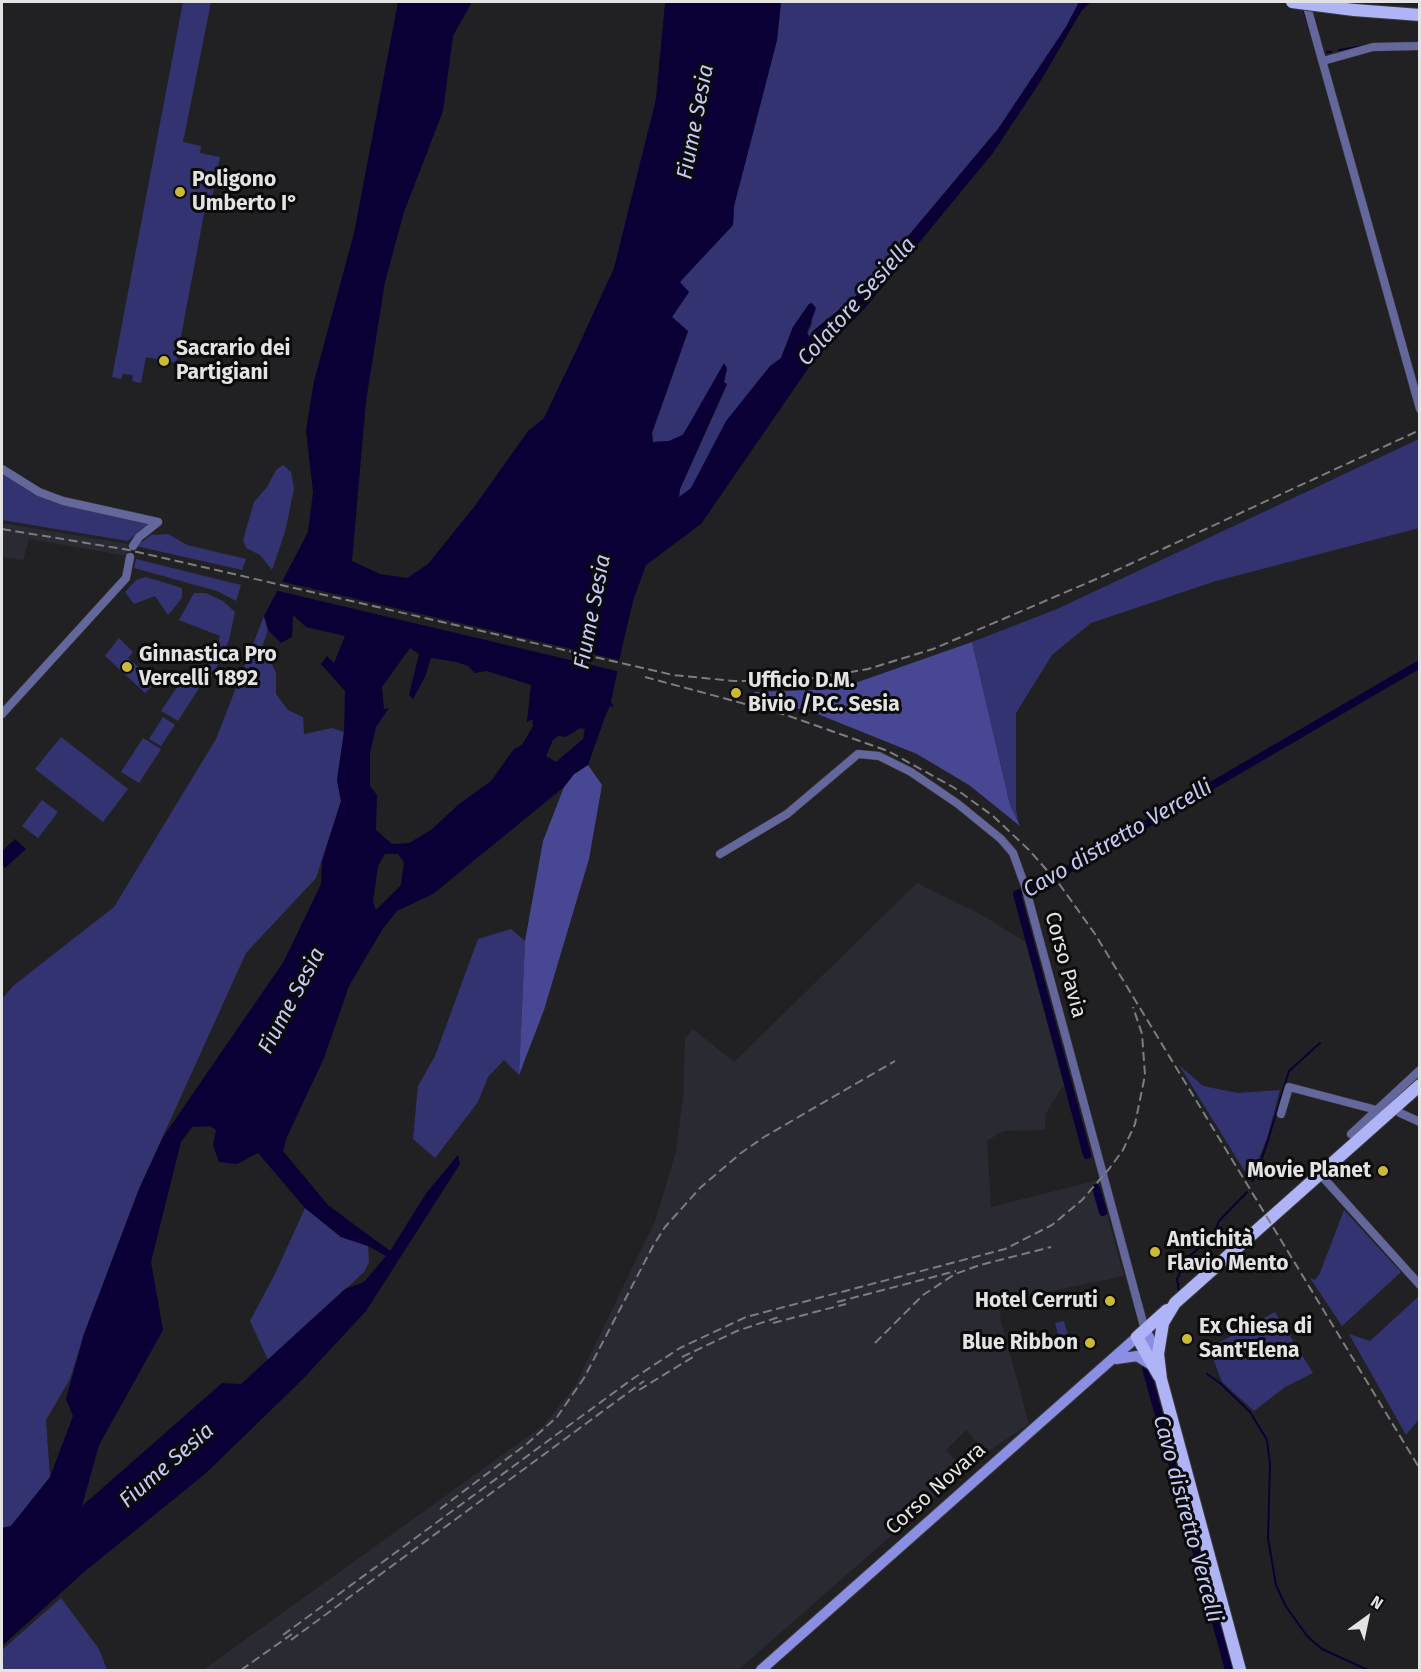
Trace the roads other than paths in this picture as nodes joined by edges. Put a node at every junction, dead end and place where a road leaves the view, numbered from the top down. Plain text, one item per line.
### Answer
1 (1292, 2) edge
2 (1306, 2) edge
3 (1419, 15) edge
4 (1419, 46) edge
5 (1323, 61) junction
6 (1419, 409) edge
7 (2, 469) edge
8 (133, 546) dead end
9 (130, 557) dead end
10 (2, 714) edge
11 (720, 854) dead end
12 (1419, 1070) edge
13 (1419, 1085) edge
14 (1386, 1110) junction
15 (1281, 1114) dead end
16 (1419, 1122) edge
17 (1351, 1134) dead end
18 (1319, 1173) junction
19 (1419, 1285) edge
20 (1175, 1303) junction
21 (1141, 1333) junction
22 (1155, 1360) junction
23 (1110, 1361) junction
24 (761, 1671) edge
25 (1240, 1671) edge

1 - 3 main road, bridge
2 - 5 street
4 - 5 street
5 - 6 street
7 - 8 street
9 - 10 street
11 - 21 street, Corso Pavia
12 - 14 street
13 - 14 main road, Corso Novara
14 - 15 street
14 - 16 street
14 - 17 street
14 - 18 main road, Corso Novara
18 - 19 street
18 - 20 main road, Corso Novara
20 - 21 main road, Corso Novara
20 - 22 main road
21 - 22 main road
21 - 23 main road, Corso Novara
22 - 23 main road
22 - 25 main road
23 - 24 main road, Corso Novara

